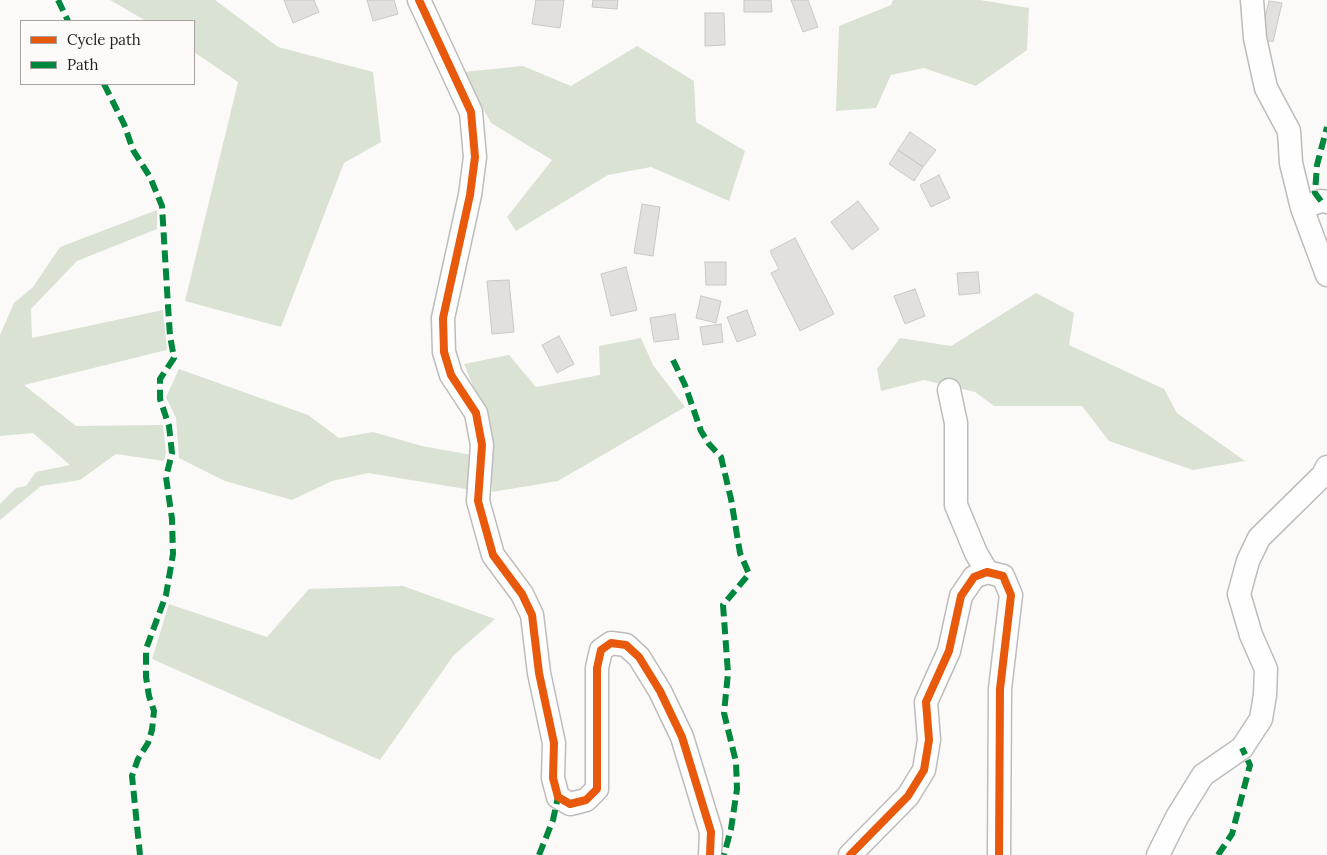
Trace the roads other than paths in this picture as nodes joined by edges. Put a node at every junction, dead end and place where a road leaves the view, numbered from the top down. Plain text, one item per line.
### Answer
1 (419, 0) edge
2 (1252, 0) edge
3 (1327, 202) edge
4 (1302, 208) junction
5 (1327, 275) edge
6 (950, 390) dead end
7 (1327, 467) edge
8 (987, 572) junction
9 (710, 855) edge
10 (850, 855) edge
11 (999, 855) edge
12 (1158, 855) edge

1 - 9 street
2 - 4 street
3 - 4 street
4 - 5 street
6 - 8 street
7 - 12 street
8 - 10 street
8 - 11 street

